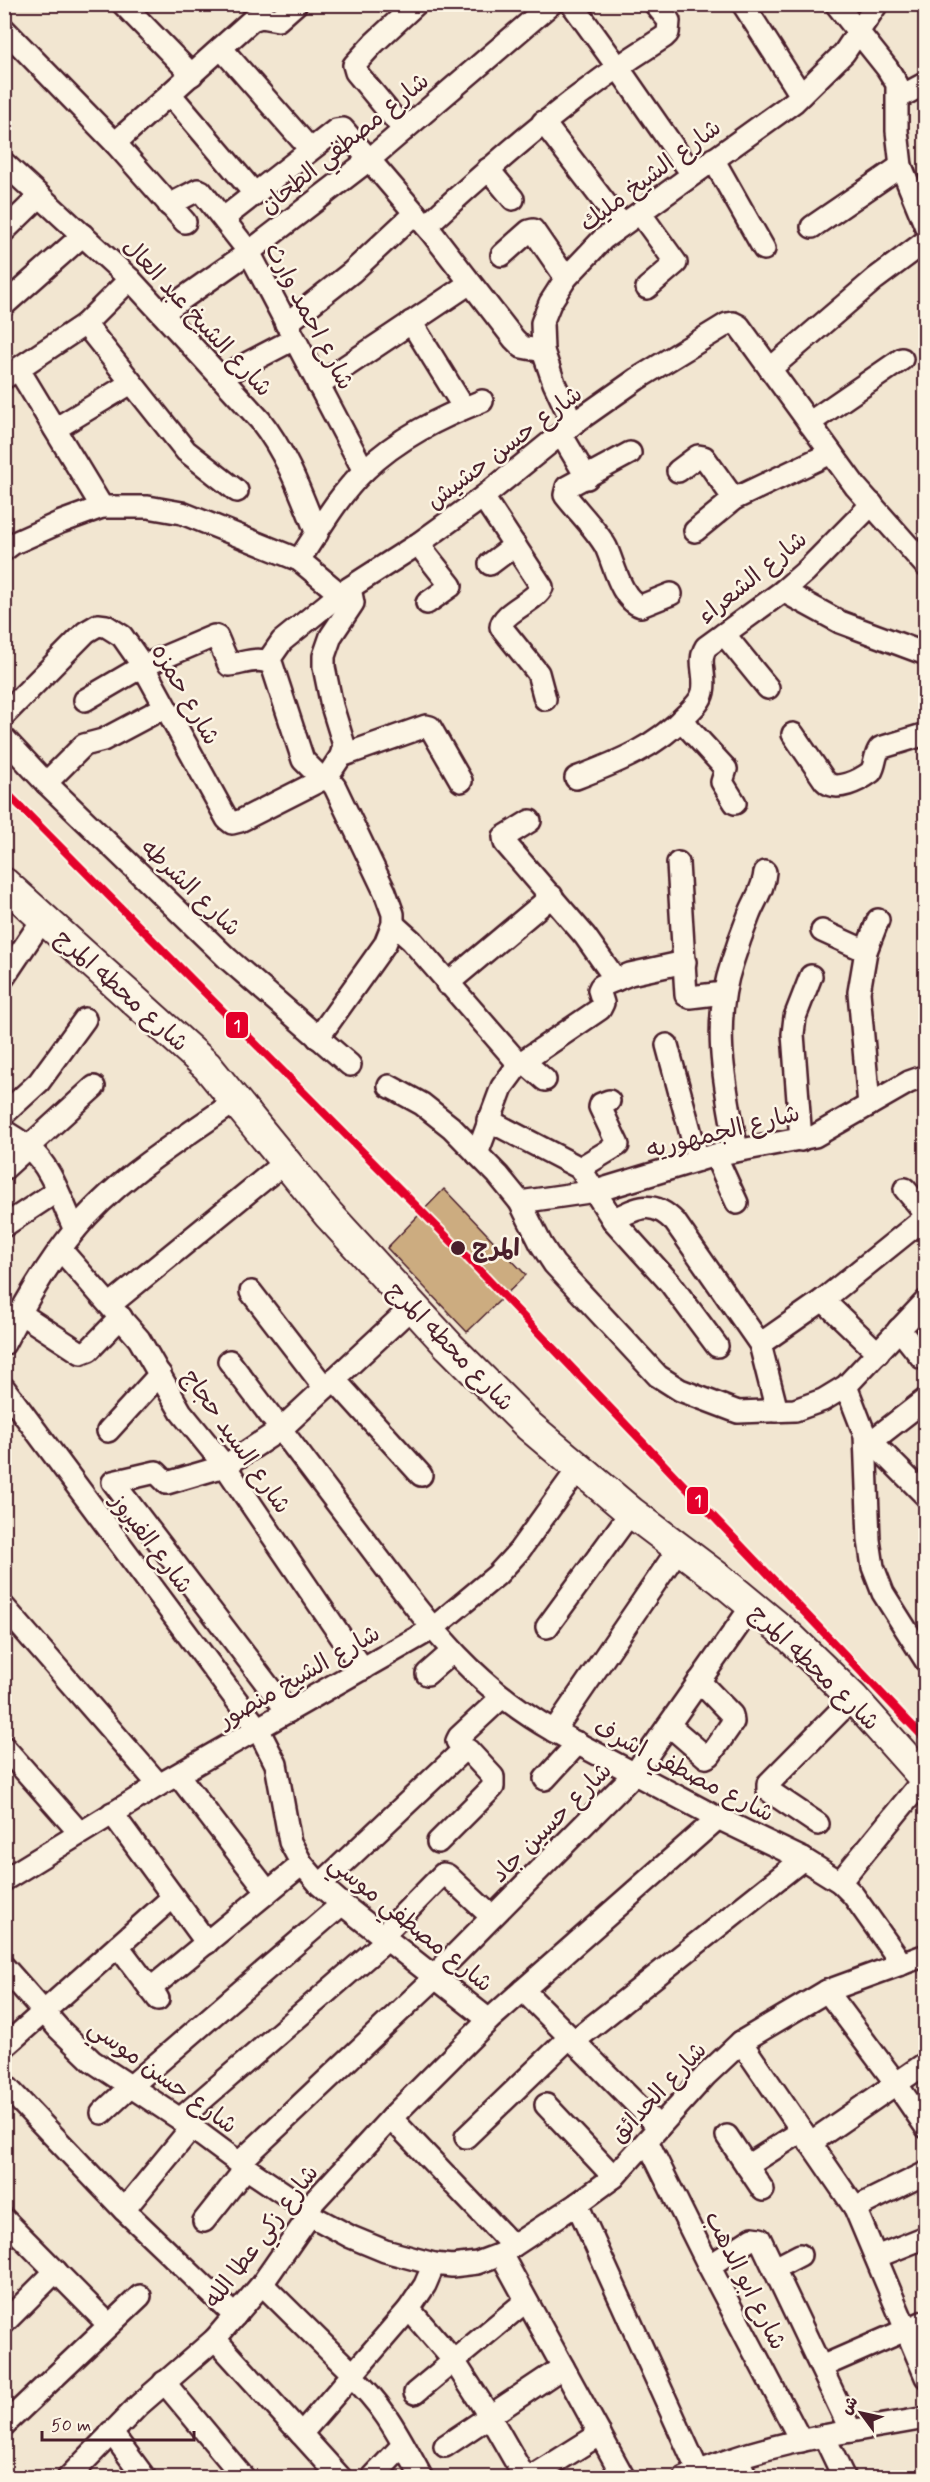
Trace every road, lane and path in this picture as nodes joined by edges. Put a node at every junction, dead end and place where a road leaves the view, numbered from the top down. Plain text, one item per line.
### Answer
1 (123, 4) edge
2 (296, 4) edge
3 (416, 4) edge
4 (551, 4) edge
5 (572, 4) edge
6 (656, 4) edge
7 (743, 4) edge
8 (836, 4) edge
9 (877, 4) edge
10 (255, 11) edge
11 (4, 29) edge
12 (859, 34) junction
13 (221, 48) junction
14 (617, 66) junction
15 (192, 75) junction
16 (924, 87) edge
17 (170, 94) junction
18 (801, 95) junction
19 (898, 98) junction
20 (543, 122) junction
21 (404, 130) junction
22 (115, 143) junction
23 (310, 150) junction
24 (370, 159) junction
25 (713, 159) junction
26 (4, 163) edge
27 (901, 166) junction
28 (488, 169) junction
29 (692, 174) junction
30 (254, 193) junction
31 (40, 196) junction
32 (513, 199) dead end
33 (169, 205) junction
34 (640, 213) junction
35 (224, 218) junction
36 (421, 220) junction
37 (185, 222) dead end
38 (622, 225) junction
39 (812, 227) dead end
40 (926, 227) edge
41 (4, 231) edge
42 (83, 235) junction
43 (926, 241) edge
44 (764, 249) dead end
45 (249, 252) junction
46 (502, 255) dead end
47 (130, 279) junction
48 (567, 279) junction
49 (470, 283) junction
50 (647, 288) dead end
51 (4, 305) edge
52 (162, 313) junction
53 (411, 322) junction
54 (85, 324) junction
55 (290, 331) junction
56 (543, 351) junction
57 (902, 359) dead end
58 (770, 369) junction
59 (12, 374) edge
60 (220, 377) junction
61 (132, 383) junction
62 (318, 385) junction
63 (809, 423) junction
64 (55, 429) junction
65 (567, 429) junction
66 (630, 453) dead end
67 (831, 453) junction
68 (364, 471) junction
69 (678, 471) dead end
70 (587, 478) junction
71 (237, 491) dead end
72 (483, 497) junction
73 (734, 499) junction
74 (872, 504) junction
75 (102, 507) junction
76 (695, 531) dead end
77 (316, 534) junction
78 (7, 542) edge
79 (418, 544) junction
80 (515, 545) junction
81 (299, 560) junction
82 (490, 564) dead end
83 (926, 566) edge
84 (345, 591) junction
85 (783, 591) junction
86 (671, 594) dead end
87 (427, 603) dead end
88 (724, 634) junction
89 (926, 654) edge
90 (268, 661) junction
91 (143, 666) junction
92 (768, 688) dead end
93 (545, 699) dead end
94 (85, 700) dead end
95 (165, 707) junction
96 (4, 715) edge
97 (681, 720) junction
98 (793, 734) dead end
99 (926, 734) edge
100 (4, 738) edge
101 (340, 756) junction
102 (327, 777) junction
103 (576, 778) dead end
104 (461, 781) dead end
105 (46, 783) junction
106 (735, 803) dead end
107 (530, 821) dead end
108 (678, 863) dead end
109 (765, 872) dead end
110 (4, 883) edge
111 (552, 896) junction
112 (43, 919) junction
113 (878, 920) dead end
114 (393, 924) junction
115 (822, 931) dead end
116 (866, 951) junction
117 (685, 962) junction
118 (811, 976) dead end
119 (4, 977) edge
120 (616, 980) junction
121 (447, 984) junction
122 (724, 993) junction
123 (85, 1019) dead end
124 (318, 1038) junction
125 (667, 1045) dead end
126 (521, 1063) junction
127 (350, 1065) dead end
128 (926, 1076) edge
129 (545, 1080) dead end
130 (389, 1086) dead end
131 (94, 1087) dead end
132 (237, 1100) junction
133 (609, 1101) dead end
134 (869, 1105) junction
135 (4, 1113) edge
136 (488, 1120) junction
137 (4, 1131) edge
138 (801, 1140) junction
139 (29, 1147) junction
140 (737, 1150) junction
141 (477, 1154) junction
142 (706, 1157) junction
143 (285, 1162) junction
144 (580, 1168) junction
145 (4, 1169) edge
146 (905, 1189) dead end
147 (57, 1191) junction
148 (596, 1191) junction
149 (520, 1202) junction
150 (737, 1203) dead end
151 (926, 1215) edge
152 (613, 1220) junction
153 (4, 1226) edge
154 (75, 1230) junction
155 (61, 1250) junction
156 (251, 1292) dead end
157 (823, 1300) junction
158 (926, 1301) edge
159 (412, 1306) junction
160 (16, 1307) edge
161 (116, 1310) junction
162 (899, 1329) junction
163 (4, 1344) edge
164 (760, 1344) junction
165 (717, 1346) dead end
166 (878, 1353) junction
167 (922, 1358) dead end
168 (229, 1361) dead end
169 (160, 1374) junction
170 (330, 1384) junction
171 (846, 1386) junction
172 (4, 1388) edge
173 (926, 1399) edge
174 (777, 1410) junction
175 (281, 1429) junction
176 (108, 1431) dead end
177 (868, 1438) junction
178 (225, 1466) junction
179 (578, 1468) junction
180 (421, 1475) dead end
181 (926, 1496) edge
182 (631, 1512) junction
183 (679, 1548) junction
184 (753, 1606) junction
185 (8, 1620) edge
186 (547, 1627) dead end
187 (432, 1629) junction
188 (452, 1652) junction
189 (926, 1661) edge
190 (363, 1669) junction
191 (427, 1674) dead end
192 (699, 1682) junction
193 (502, 1697) junction
194 (852, 1698) junction
195 (288, 1712) junction
196 (669, 1725) junction
197 (258, 1729) junction
198 (554, 1731) junction
199 (578, 1743) junction
200 (4, 1747) edge
201 (462, 1749) junction
202 (635, 1773) junction
203 (178, 1775) junction
204 (545, 1779) dead end
205 (925, 1779) edge
206 (159, 1785) junction
207 (112, 1813) junction
208 (718, 1818) junction
209 (818, 1824) dead end
210 (79, 1832) junction
211 (438, 1842) dead end
212 (803, 1859) junction
213 (302, 1864) junction
214 (4, 1880) edge
215 (840, 1882) junction
216 (320, 1885) junction
217 (268, 1892) junction
218 (173, 1897) junction
219 (342, 1904) junction
220 (492, 1917) junction
221 (385, 1937) junction
222 (207, 1942) junction
223 (118, 1946) junction
224 (926, 1954) edge
225 (902, 1964) junction
226 (4, 1967) edge
227 (436, 1976) junction
228 (523, 1990) junction
229 (828, 1991) junction
230 (44, 2011) junction
231 (489, 2020) junction
232 (572, 2039) junction
233 (741, 2043) junction
234 (4, 2047) edge
235 (926, 2063) edge
236 (895, 2082) junction
237 (4, 2084) edge
238 (130, 2086) junction
239 (546, 2105) dead end
240 (102, 2114) dead end
241 (391, 2118) junction
242 (186, 2123) junction
243 (926, 2127) edge
244 (653, 2134) junction
245 (727, 2136) dead end
246 (466, 2137) dead end
247 (806, 2137) junction
248 (242, 2165) junction
249 (747, 2166) junction
250 (926, 2173) edge
251 (614, 2177) junction
252 (763, 2190) dead end
253 (578, 2204) junction
254 (855, 2208) junction
255 (124, 2210) junction
256 (309, 2212) junction
257 (4, 2218) edge
258 (204, 2221) dead end
259 (926, 2238) edge
260 (507, 2250) junction
261 (800, 2255) dead end
262 (876, 2257) junction
263 (434, 2264) junction
264 (709, 2266) junction
265 (775, 2268) junction
266 (56, 2271) junction
267 (262, 2284) junction
268 (140, 2296) dead end
269 (526, 2301) junction
270 (409, 2309) junction
271 (235, 2316) junction
272 (926, 2321) edge
273 (4, 2323) edge
274 (109, 2325) junction
275 (906, 2330) junction
276 (215, 2339) junction
277 (454, 2361) junction
278 (563, 2367) junction
279 (821, 2367) junction
280 (352, 2375) junction
281 (926, 2378) edge
282 (164, 2382) junction
283 (415, 2393) dead end
284 (490, 2416) junction
285 (7, 2418) edge
286 (926, 2418) edge
287 (851, 2431) junction
288 (111, 2432) junction
289 (301, 2434) junction
290 (600, 2434) junction
291 (824, 2436) junction
292 (801, 2442) junction
293 (404, 2445) junction
294 (446, 2446) dead end
295 (737, 2458) junction
296 (691, 2474) edge
297 (68, 2478) edge
298 (145, 2478) edge
299 (244, 2478) edge
300 (341, 2478) edge
301 (372, 2478) edge
302 (422, 2478) edge
303 (525, 2478) edge
304 (530, 2478) edge
305 (624, 2478) edge
306 (747, 2478) edge
307 (844, 2478) edge

1 - 15 street
2 - 10 street
3 - 21 street
4 - 21 street, شارع مصطفي الطحان
5 - 14 street
6 - 14 street
7 - 18 street
8 - 12 street
9 - 12 street, شارع الشيخ مليك
10 - 13 street
11 - 22 street
12 - 18 street, شارع الشيخ مليك
12 - 19 street
13 - 15 street
13 - 23 street
14 - 20 street
14 - 29 street
15 - 17 street
16 - 19 street
17 - 22 street
17 - 30 street
18 - 25 street, شارع الشيخ مليك
19 - 27 street
20 - 28 street
20 - 38 street
21 - 24 street, شارع مصطفي الطحان
22 - 33 street
23 - 24 street
23 - 30 street
24 - 36 street
24 - 45 street, شارع مصطفي الطحان
25 - 29 street, شارع الشيخ مليك
25 - 44 street
26 - 31 street, شارع الشيخ عبد العال
27 - 39 street
27 - 40 street
28 - 32 street
28 - 36 street
29 - 34 street, شارع الشيخ مليك
30 - 35 street
31 - 41 street
31 - 42 street, شارع الشيخ عبد العال
33 - 35 street, شارع احمد وارث
33 - 37 street
34 - 38 street, شارع الشيخ مليك
34 - 50 street
35 - 45 street, شارع احمد وارث
36 - 49 street
36 - 55 street
38 - 48 street, شارع الشيخ مليك
42 - 47 street, شارع الشيخ عبد العال
42 - 51 street
43 - 58 street
45 - 52 street, شارع مصطفي الطحان
45 - 55 street, شارع احمد وارث
46 - 48 street
47 - 52 street, شارع الشيخ عبد العال
47 - 54 street
48 - 56 street, شارع الشيخ مليك
49 - 53 street
49 - 56 street
52 - 60 street, شارع الشيخ عبد العال
53 - 62 street
53 - 68 street
54 - 59 street
54 - 61 street
55 - 60 street
55 - 62 street, شارع احمد وارث
56 - 65 street, شارع الشيخ مليك
57 - 63 street
58 - 63 street, شارع حسن حشيش
58 - 65 street, شارع حسن حشيش
59 - 64 street
60 - 77 street, شارع الشيخ عبد العال
61 - 64 street
61 - 71 street
62 - 68 street, شارع احمد وارث
63 - 67 street, شارع حسن حشيش
64 - 75 street
65 - 70 street, شارع الشيخ مليك
65 - 72 street, شارع حسن حشيش
66 - 70 street
67 - 73 street
67 - 74 street, شارع حسن حشيش
68 - 77 street
69 - 73 street
70 - 86 street
72 - 79 street, شارع حسن حشيش
72 - 80 street
73 - 76 street
74 - 83 street, شارع حسن حشيش
74 - 85 street, شارع الشعراء
75 - 78 street
75 - 81 street
77 - 81 street
79 - 84 street, شارع حسن حشيش
79 - 87 street
80 - 82 street
80 - 93 street
81 - 84 street
84 - 90 street, شارع حسن حشيش
84 - 101 street
85 - 88 street, شارع الشعراء
85 - 89 street
88 - 92 street
88 - 97 street, شارع الشعراء
90 - 91 street
90 - 102 street
91 - 94 street
91 - 95 street, شارع حمزه
91 - 96 street, شارع حمزه
95 - 102 street, شارع حمزه
95 - 105 street
97 - 103 street, شارع الشعراء
97 - 106 street
98 - 99 street
100 - 105 street, شارع الشرطه
101 - 102 street
101 - 104 street
102 - 114 street
105 - 124 street, شارع الشرطه
107 - 111 street
108 - 117 street
109 - 122 street
110 - 112 main road, شارع محطه المرج
111 - 120 street
111 - 121 street
112 - 119 street
112 - 132 main road, شارع محطه المرج
113 - 116 street
114 - 121 street
114 - 124 street
115 - 116 street
116 - 134 street
117 - 120 street
117 - 122 street
118 - 138 street
120 - 126 street
121 - 126 street
122 - 140 street
123 - 135 street
124 - 127 street, شارع الشرطه
125 - 142 street
126 - 129 street
126 - 136 street
128 - 134 street, شارع الجمهوريه
130 - 141 street
131 - 139 street
132 - 143 main road, شارع محطه المرج
132 - 154 street
133 - 144 street
134 - 138 street, شارع الجمهوريه
136 - 141 street
136 - 144 street
137 - 139 street
138 - 140 street, شارع الجمهوريه
139 - 145 street
139 - 147 street
140 - 142 street, شارع الجمهوريه
141 - 149 street
142 - 148 street, شارع الجمهوريه
142 - 150 street
143 - 159 main road, شارع محطه المرج
143 - 161 street
144 - 148 street
146 - 151 street
147 - 153 street
147 - 154 street
148 - 149 street, شارع الجمهوريه
148 - 152 street
149 - 174 street
151 - 157 street
152 - 164 street
152 - 165 street
154 - 155 street
155 - 160 street
155 - 161 street, شارع السيد حجاج
156 - 170 street
157 - 164 street
157 - 166 street
158 - 162 street
159 - 170 street
159 - 179 main road, شارع محطه المرج
160 - 161 street
160 - 163 street
161 - 169 street, شارع السيد حجاج
162 - 166 street
162 - 167 street
164 - 174 street
166 - 171 street
168 - 175 street, شارع مصطفي اشرف
169 - 176 street
169 - 178 street, شارع السيد حجاج
170 - 175 street
170 - 180 street
171 - 174 street
171 - 177 street
172 - 197 street, شارع الفيروز
173 - 177 street
175 - 178 street
175 - 187 street, شارع مصطفي اشرف
177 - 181 street
177 - 189 street
178 - 190 street, شارع السيد حجاج
178 - 195 street
179 - 182 main road, شارع محطه المرج
179 - 187 street, شارع الشيخ منصور
182 - 183 main road, شارع محطه المرج
182 - 186 street
183 - 184 main road, شارع محطه المرج
183 - 198 street
184 - 192 street, شارع حسين جاد
184 - 194 main road, شارع محطه المرج
185 - 206 street
187 - 188 street, شارع مصطفي اشرف
187 - 190 street, شارع الشيخ منصور
188 - 191 street
188 - 193 street, شارع مصطفي اشرف
190 - 195 street, شارع الشيخ منصور
192 - 196 street, شارع حسين جاد
192 - 196 street
193 - 198 street, شارع مصطفي اشرف
193 - 201 street
194 - 205 main road, شارع محطه المرج
194 - 209 street
195 - 197 street, شارع الشيخ منصور
196 - 202 street, شارع حسين جاد
197 - 203 street, شارع الشيخ منصور
197 - 213 street, شارع مصطفي موسي
198 - 199 street, شارع مصطفي اشرف
199 - 202 street, شارع مصطفي اشرف
199 - 204 street
200 - 210 street
201 - 211 street
201 - 216 street
202 - 208 street, شارع مصطفي اشرف
202 - 220 street, شارع حسين جاد
203 - 206 street, شارع الشيخ منصور
203 - 217 street
205 - 215 street
206 - 207 street, شارع الشيخ منصور
207 - 210 street, شارع الشيخ منصور
207 - 218 street
208 - 212 street, شارع مصطفي اشرف
208 - 228 street, شارع زكي عطا الله
210 - 214 street, شارع الشيخ منصور
212 - 215 street, شارع مصطفي اشرف
212 - 232 street
213 - 216 street, شارع مصطفي موسي
213 - 217 street
215 - 225 street, شارع مصطفي اشرف
216 - 219 street, شارع مصطفي موسي
217 - 222 street
218 - 222 street
218 - 223 street
219 - 221 street, شارع مصطفي موسي
219 - 238 street
220 - 221 street
220 - 227 street, شارع حسين جاد
221 - 227 street, شارع مصطفي موسي
221 - 242 street
222 - 223 street
223 - 230 street
224 - 225 street, شارع الحدائق
225 - 229 street, شارع الحدائق
226 - 230 street, شارع حسن موسي
227 - 231 street, شارع مصطفي موسي
227 - 248 street, شارع حسين جاد
228 - 231 street, شارع زكي عطا الله
228 - 232 street, شارع ابو الدهب
229 - 233 street, شارع الحدائق
229 - 236 street
230 - 234 street
230 - 238 street, شارع حسن موسي
231 - 241 street, شارع زكي عطا الله
232 - 244 street, شارع ابو الدهب
232 - 246 street
233 - 244 street, شارع الحدائق
233 - 247 street
235 - 236 street
236 - 243 street
236 - 247 street
237 - 255 street
238 - 240 street
238 - 242 street, شارع حسن موسي
239 - 251 street
241 - 256 street, شارع زكي عطا الله
241 - 260 street
242 - 248 street, شارع حسن موسي
242 - 255 street
244 - 251 street, شارع الحدائق
244 - 264 street, شارع ابو الدهب
245 - 249 street
247 - 249 street
247 - 254 street
248 - 256 street, شارع حسن موسي
248 - 258 street, شارع حسين جاد
249 - 252 street
250 - 254 street
251 - 253 street, شارع الحدائق
253 - 260 street, شارع الحدائق
253 - 296 street
254 - 262 street
255 - 271 street
256 - 263 street, شارع الحدائق
256 - 267 street, شارع زكي عطا الله
257 - 266 street
259 - 262 street
260 - 263 street, شارع الحدائق
260 - 269 street
261 - 265 street
262 - 275 street
263 - 270 street
264 - 265 street
264 - 292 street, شارع ابو الدهب
265 - 279 street
266 - 273 street
266 - 274 street
267 - 271 street, شارع زكي عطا الله
267 - 280 street
268 - 274 street
269 - 277 street
269 - 278 street
270 - 277 street
270 - 280 street
271 - 276 street, شارع زكي عطا الله
272 - 275 street
274 - 285 street
275 - 279 street
275 - 281 street
276 - 282 street, شارع زكي عطا الله
276 - 289 street
277 - 283 street
277 - 284 street
278 - 284 street
278 - 290 street
279 - 287 street
280 - 289 street
280 - 293 street
282 - 288 street, شارع زكي عطا الله
282 - 299 street
284 - 294 street
284 - 303 street
286 - 287 street
287 - 291 street
288 - 297 street, شارع زكي عطا الله
288 - 298 street
289 - 300 street
290 - 304 street
290 - 305 street
291 - 292 street
291 - 307 street
292 - 295 street
293 - 301 street
293 - 302 street
295 - 296 street
295 - 306 street

